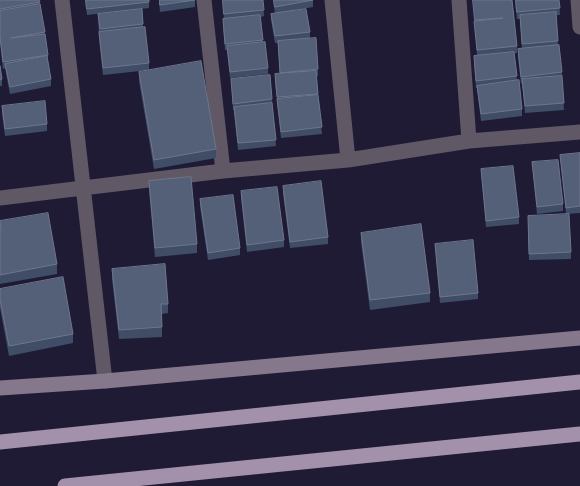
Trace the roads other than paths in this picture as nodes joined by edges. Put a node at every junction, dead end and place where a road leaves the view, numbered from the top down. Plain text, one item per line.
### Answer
1 (62, 0) edge
2 (204, 0) edge
3 (332, 0) edge
4 (459, 0) edge
5 (578, 0) edge
6 (580, 27) edge
7 (580, 132) edge
8 (469, 141) junction
9 (348, 160) junction
10 (223, 171) junction
11 (84, 190) junction
12 (0, 198) edge
13 (580, 338) edge
14 (105, 381) junction
15 (580, 382) edge
16 (0, 388) edge
17 (580, 434) edge
18 (0, 442) edge
19 (65, 486) edge

1 - 11 street
2 - 10 street
3 - 9 street
4 - 8 street
5 - 6 street
7 - 8 street
8 - 9 street
9 - 10 street
10 - 11 street
11 - 12 street
11 - 14 street
13 - 14 street
14 - 16 street
15 - 18 main road
17 - 19 main road

